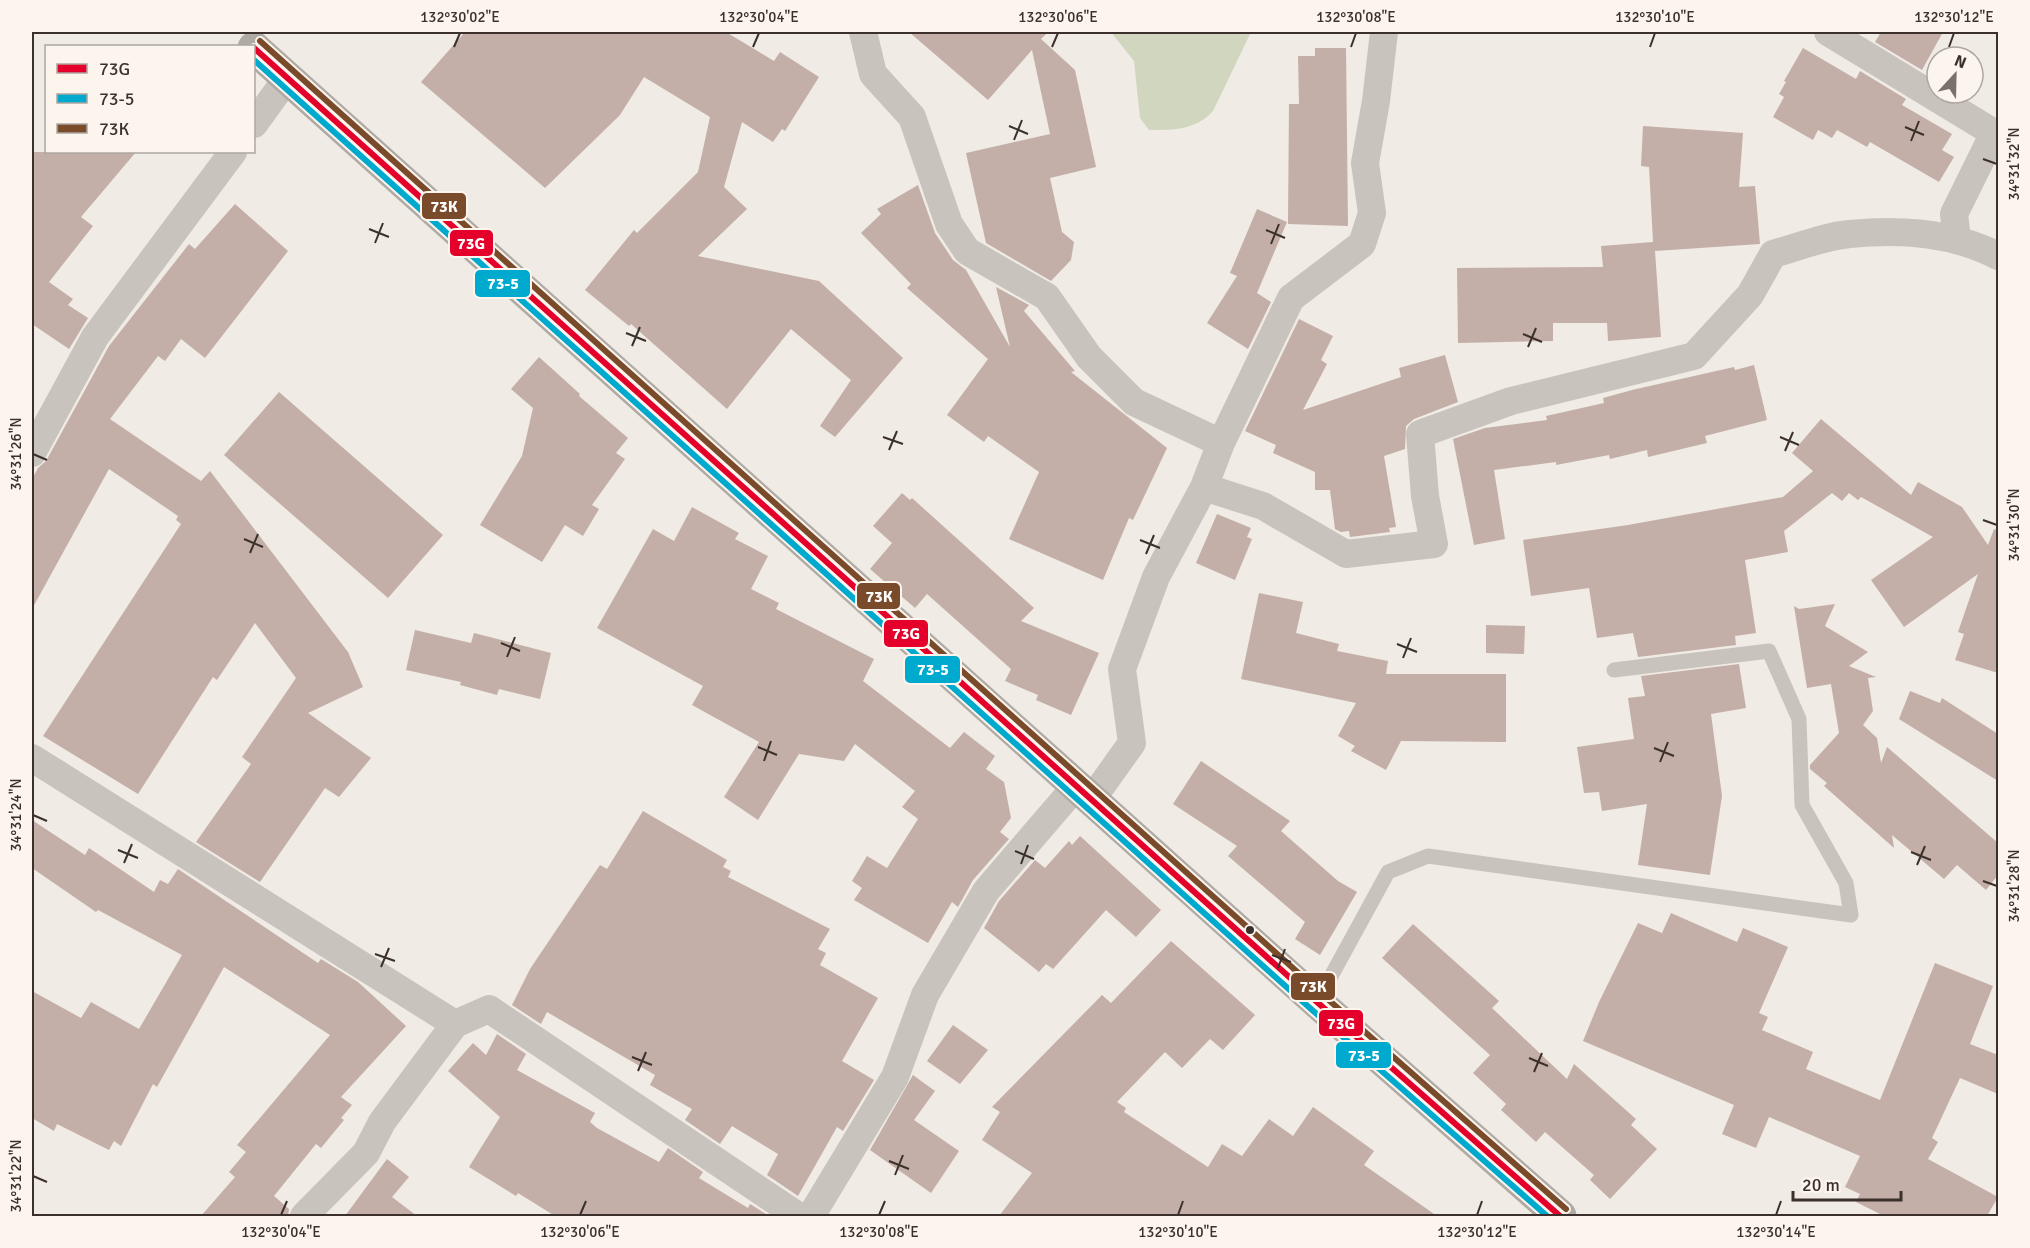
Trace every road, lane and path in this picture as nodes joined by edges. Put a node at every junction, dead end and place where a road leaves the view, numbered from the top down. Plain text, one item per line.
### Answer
1 (233, 32) edge
2 (863, 32) edge
3 (1384, 32) edge
4 (1828, 32) edge
5 (249, 45) edge
6 (255, 50) edge
7 (288, 77) junction
8 (255, 123) edge
9 (232, 153) edge
10 (1957, 239) junction
11 (1998, 256) edge
12 (1221, 443) junction
13 (32, 453) edge
14 (1204, 487) junction
15 (1614, 670) dead end
16 (32, 758) edge
17 (1085, 792) junction
18 (1317, 1002) junction
19 (455, 1024) junction
20 (304, 1216) edge
21 (798, 1216) edge
22 (810, 1216) edge
23 (1560, 1216) edge

1 - 5 highway
2 - 12 street
3 - 12 street
4 - 10 street
6 - 7 highway
7 - 8 street
7 - 17 highway
9 - 13 street
10 - 11 street
10 - 14 street
12 - 14 street
14 - 17 street
15 - 18 lane
16 - 19 street
17 - 18 highway
17 - 22 street
18 - 23 highway
19 - 20 street
19 - 21 street

